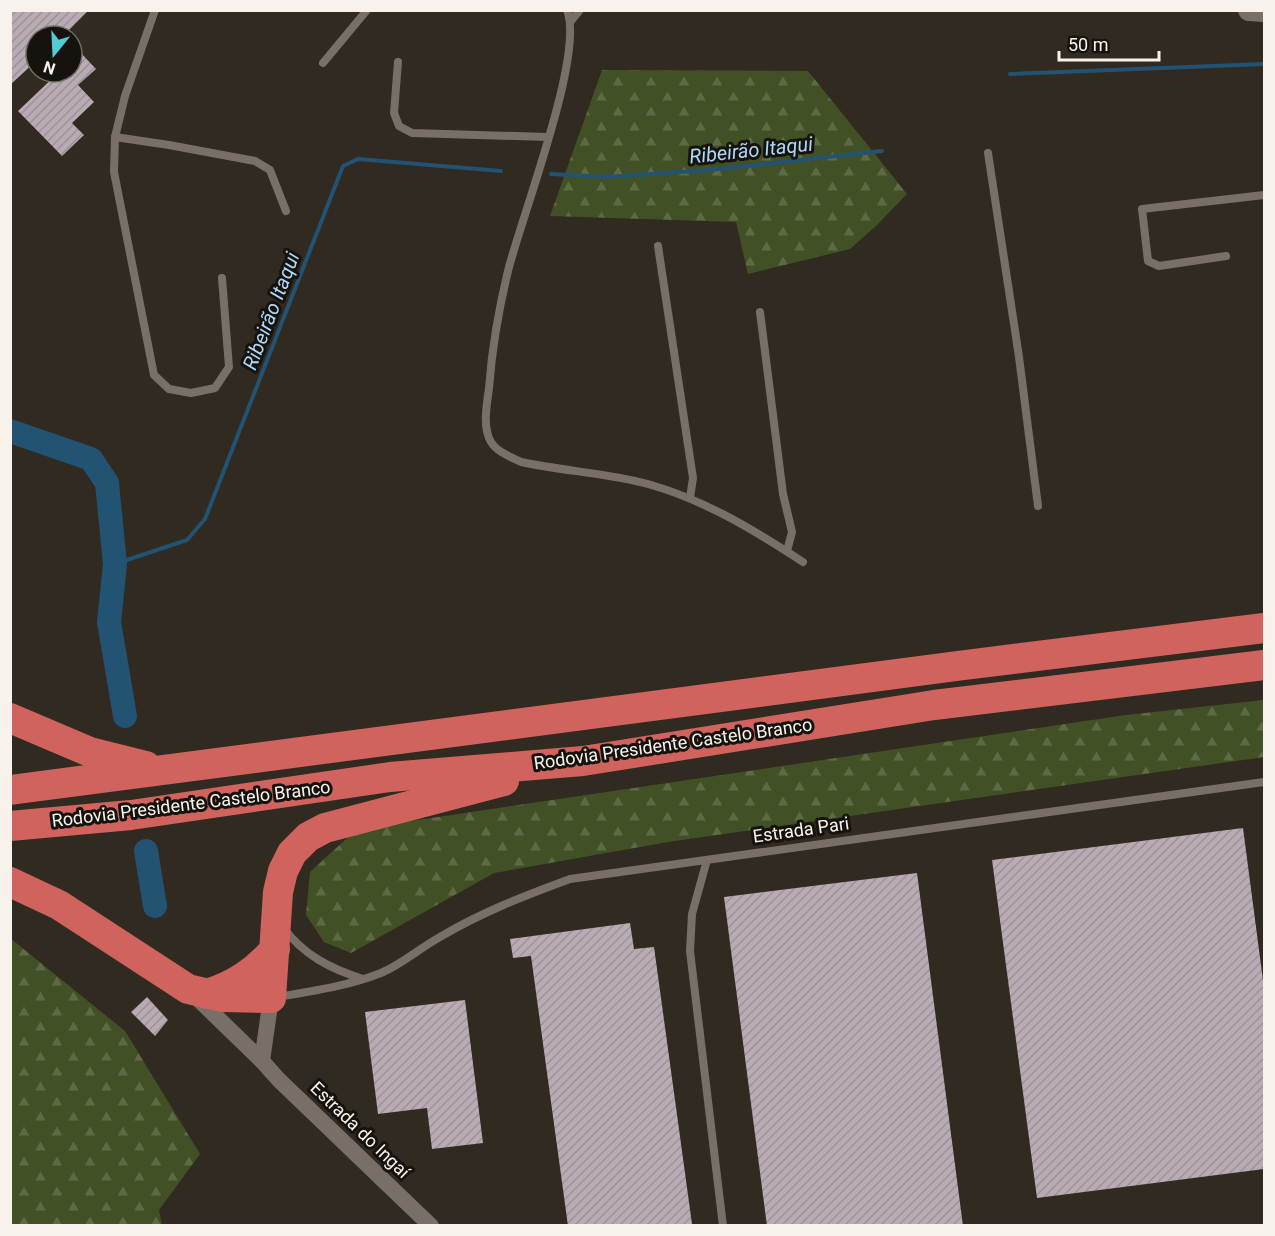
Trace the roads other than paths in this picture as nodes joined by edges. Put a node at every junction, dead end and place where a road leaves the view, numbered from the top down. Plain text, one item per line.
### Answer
1 (154, 10) edge
2 (367, 10) edge
3 (567, 10) edge
4 (580, 10) edge
5 (1249, 10) edge
6 (1264, 11) edge
7 (572, 21) junction
8 (398, 62) dead end
9 (323, 63) dead end
10 (115, 137) junction
11 (548, 137) junction
12 (988, 153) dead end
13 (1264, 195) edge
14 (286, 211) dead end
15 (658, 246) dead end
16 (1226, 256) dead end
17 (222, 278) dead end
18 (760, 312) dead end
19 (690, 498) junction
20 (1038, 506) dead end
21 (787, 551) junction
22 (803, 562) dead end
23 (1264, 628) edge
24 (1264, 665) edge
25 (10, 718) edge
26 (583, 760) junction
27 (169, 770) junction
28 (1264, 782) edge
29 (10, 790) edge
30 (10, 826) edge
31 (706, 860) junction
32 (10, 882) edge
33 (276, 915) junction
34 (275, 949) junction
35 (364, 979) junction
36 (198, 992) junction
37 (271, 998) junction
38 (262, 1061) junction
39 (431, 1226) edge
40 (723, 1226) edge

1 - 10 lane
2 - 9 lane
3 - 7 lane
4 - 7 lane
5 - 6 street
7 - 11 lane
8 - 11 lane
10 - 14 lane
10 - 17 lane
11 - 19 lane
12 - 20 lane
13 - 16 lane
15 - 19 lane
18 - 21 lane
19 - 21 lane
21 - 22 lane
23 - 27 highway, Rodovia Presidente Castelo Branco
24 - 26 highway, Rodovia Presidente Castelo Branco
25 - 27 highway
26 - 30 highway, Rodovia Presidente Castelo Branco
26 - 33 highway
27 - 29 highway, Rodovia Presidente Castelo Branco
28 - 31 lane, Estrada Pari
31 - 35 lane, Estrada Pari
31 - 40 lane
32 - 36 highway
33 - 34 highway
33 - 35 lane
34 - 36 highway
34 - 37 highway
35 - 37 lane, Estrada Pari
36 - 37 highway
36 - 38 street, Estrada do Ingaí
37 - 38 street
38 - 39 street, Estrada do Ingaí

